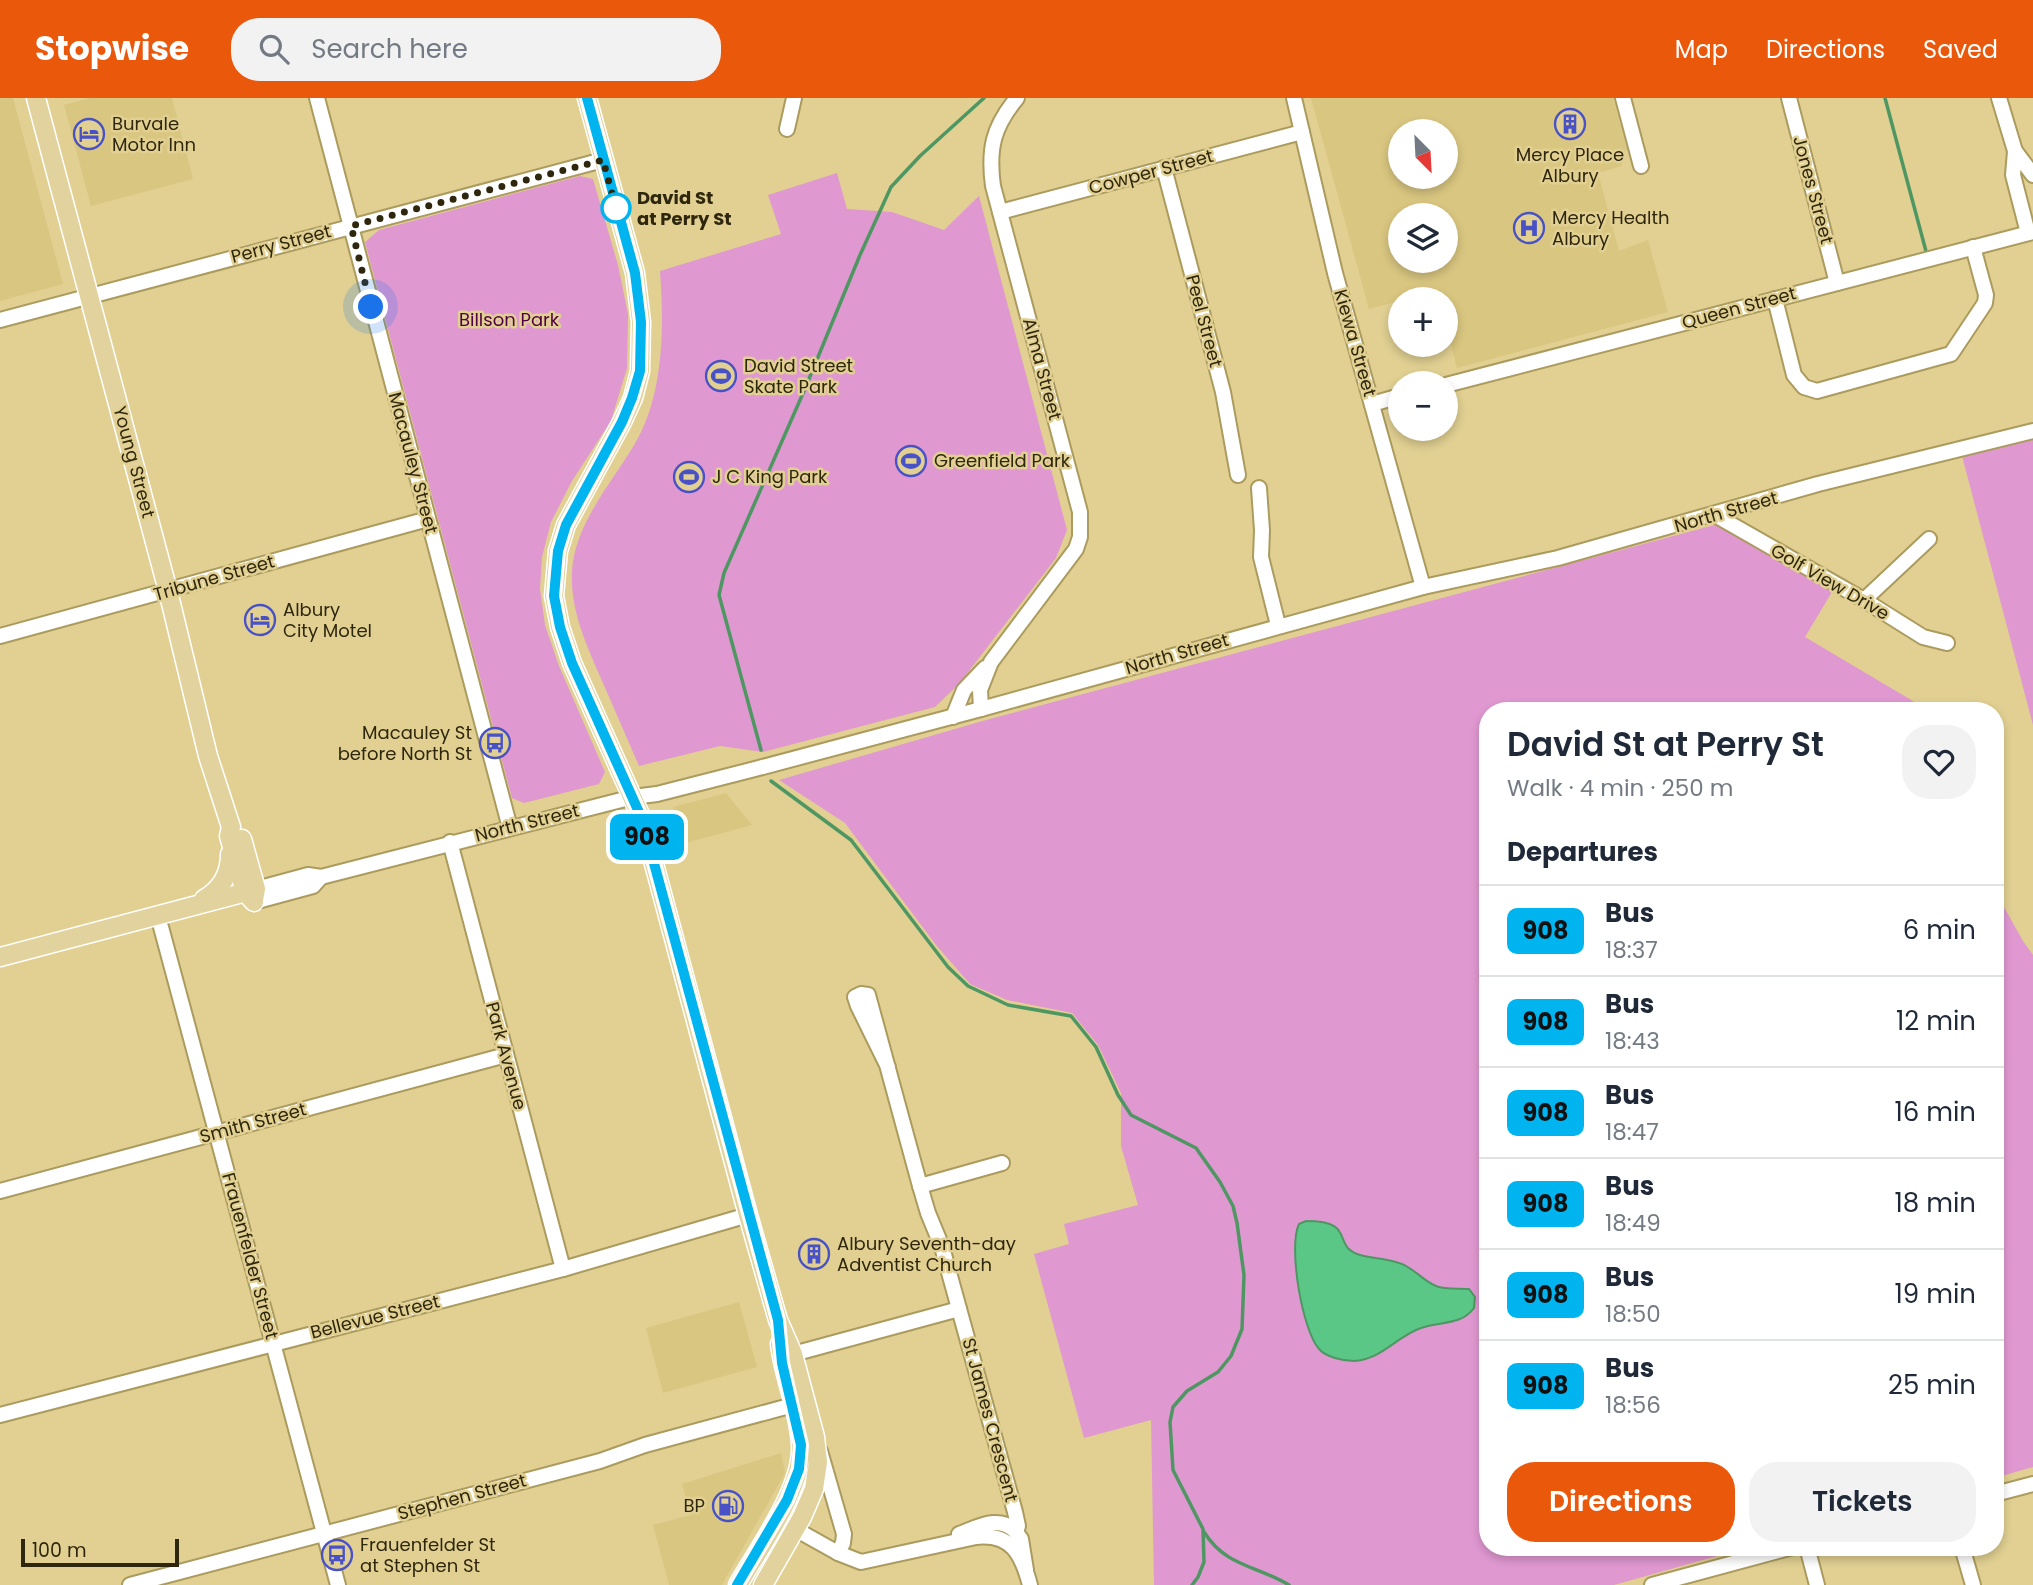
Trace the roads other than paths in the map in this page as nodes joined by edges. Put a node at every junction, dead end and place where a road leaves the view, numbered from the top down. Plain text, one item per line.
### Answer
1 (36, 98) edge
2 (317, 98) edge
3 (587, 98) edge
4 (794, 98) edge
5 (1017, 98) edge
6 (1294, 98) edge
7 (1623, 98) edge
8 (1789, 98) edge
9 (1999, 98) edge
10 (787, 129) dead end
11 (1302, 132) junction
12 (2015, 151) junction
13 (603, 160) junction
14 (1641, 166) dead end
15 (1164, 168) junction
16 (2033, 174) edge
17 (1000, 212) junction
18 (351, 226) junction
19 (2031, 232) edge
20 (1973, 247) junction
21 (1837, 283) junction
22 (89, 297) junction
23 (1775, 299) junction
24 (0, 320) edge
25 (1458, 382) edge
26 (1388, 399) edge
27 (1372, 404) junction
28 (2033, 431) edge
29 (1238, 475) dead end
30 (1259, 488) dead end
31 (1715, 515) junction
32 (428, 519) junction
33 (1929, 539) dead end
34 (1423, 587) junction
35 (168, 591) junction
36 (1864, 600) junction
37 (1279, 625) junction
38 (0, 636) edge
39 (1947, 643) dead end
40 (991, 663) junction
41 (981, 709) junction
42 (953, 717) junction
43 (633, 797) junction
44 (510, 828) junction
45 (230, 832) junction
46 (450, 842) junction
47 (252, 894) junction
48 (189, 906) junction
49 (161, 927) junction
50 (0, 957) edge
51 (0, 969) edge
52 (868, 995) dead end
53 (506, 1055) junction
54 (217, 1133) junction
55 (1003, 1163) dead end
56 (920, 1186) junction
57 (0, 1191) edge
58 (748, 1215) junction
59 (563, 1269) junction
60 (959, 1309) junction
61 (778, 1320) junction
62 (274, 1343) junction
63 (793, 1354) junction
64 (793, 1405) junction
65 (0, 1415) edge
66 (816, 1437) junction
67 (2033, 1484) edge
68 (2004, 1492) edge
69 (776, 1518) junction
70 (796, 1529) junction
71 (324, 1534) junction
72 (1012, 1537) junction
73 (838, 1553) junction
74 (1760, 1556) edge
75 (1809, 1556) edge
76 (1965, 1556) edge
77 (130, 1585) edge
78 (338, 1585) edge
79 (737, 1585) edge
80 (763, 1585) edge
81 (1030, 1585) edge
82 (1652, 1585) edge
83 (1817, 1585) edge
84 (1973, 1585) edge

1 - 22 main road, Young Street
2 - 18 street, Macauley Street
3 - 13 main road
4 - 10 street
5 - 17 street, Alma Street
6 - 11 street, Kiewa Street
7 - 14 street
8 - 21 street, Jones Street
9 - 12 street
11 - 15 street, Cowper Street
11 - 27 street, Kiewa Street
12 - 16 street
12 - 19 street
13 - 18 street, Perry Street
13 - 43 main road
15 - 17 street, Cowper Street
15 - 29 street, Peel Street
17 - 40 street, Alma Street
18 - 22 street, Perry Street
18 - 32 street, Macauley Street
19 - 20 street, Queen Street
20 - 21 street, Queen Street
20 - 23 street
21 - 23 street, Queen Street
22 - 24 street, Perry Street
22 - 35 main road, Young Street
23 - 25 street, Queen Street
26 - 27 street
27 - 34 street, Kiewa Street
28 - 31 street, North Street
30 - 37 street
31 - 34 street, North Street
31 - 36 street, Golf View Drive
32 - 35 street, Tribune Street
32 - 44 street, Macauley Street
33 - 36 street
34 - 37 street, North Street
35 - 38 street, Tribune Street
35 - 45 main road, Young Street
36 - 39 street, Golf View Drive
37 - 41 street, North Street
40 - 41 street, Alma Street
40 - 42 street, Alma Street
41 - 42 street, North Street
42 - 43 street, North Street
43 - 44 street, North Street
43 - 58 main road
44 - 46 street, North Street
45 - 47 main road, Young Street
45 - 48 main road
46 - 47 street, North Street
46 - 53 street, Park Avenue
47 - 48 main road, North Street
47 - 49 main road, North Street
48 - 50 main road, North Street
49 - 51 main road, North Street
49 - 54 street, Frauenfelder Street
52 - 56 street, St James Crescent
53 - 54 street, Smith Street
53 - 59 street, Park Avenue
54 - 57 street, Smith Street
54 - 62 street, Frauenfelder Street
55 - 56 street
56 - 60 street, St James Crescent
58 - 59 street, Bellevue Street
58 - 61 main road
59 - 62 street, Bellevue Street
60 - 63 street
60 - 72 street, St James Crescent
61 - 63 main road
61 - 64 main road
62 - 65 street, Bellevue Street
62 - 71 street, Frauenfelder Street
63 - 66 main road
64 - 69 main road
64 - 71 street, Stephen Street
66 - 70 main road
66 - 73 street
67 - 68 street
69 - 70 main road
69 - 79 main road
70 - 73 street
70 - 80 main road
71 - 77 street, Stephen Street
71 - 78 street, Frauenfelder Street
72 - 73 street
72 - 81 street, St James Crescent
74 - 82 street
75 - 83 street
76 - 84 street

